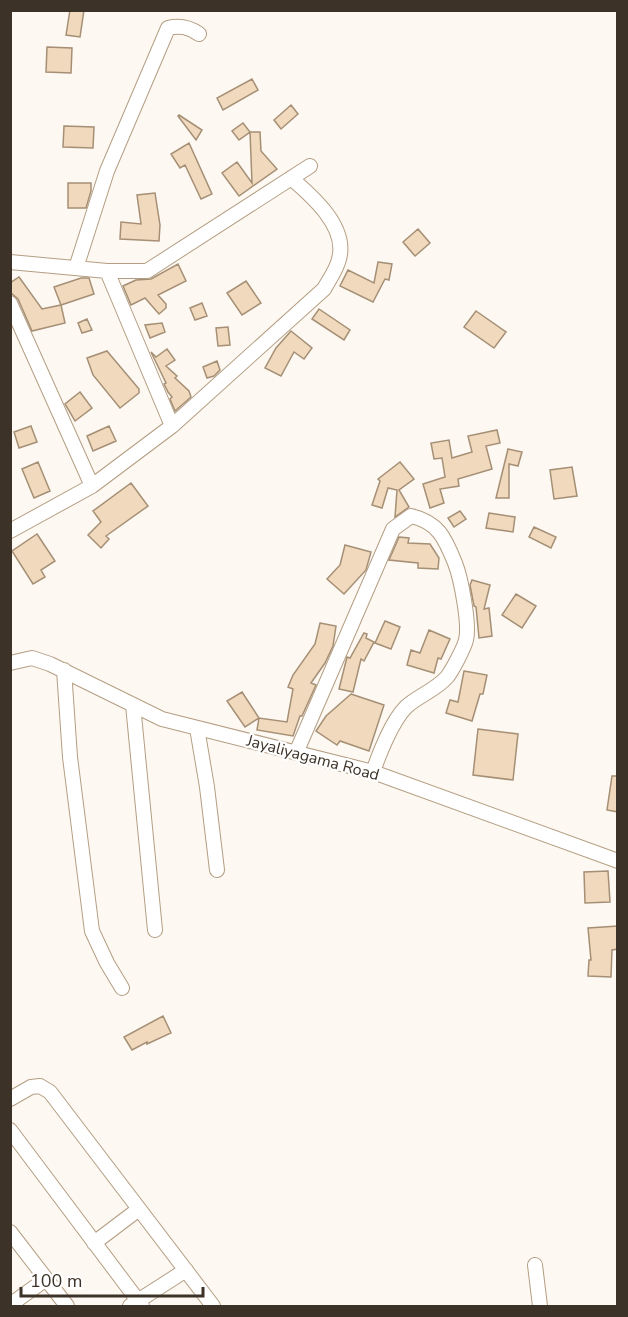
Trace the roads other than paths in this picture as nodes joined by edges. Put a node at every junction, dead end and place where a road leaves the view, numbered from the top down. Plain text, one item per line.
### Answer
1 (199, 34) dead end
2 (310, 166) dead end
3 (291, 178) junction
4 (10, 262) edge
5 (76, 268) junction
6 (107, 271) junction
7 (10, 303) edge
8 (172, 426) junction
9 (92, 486) junction
10 (10, 531) edge
11 (10, 663) edge
12 (64, 670) junction
13 (133, 705) junction
14 (197, 728) junction
15 (296, 753) junction
16 (373, 772) junction
17 (618, 861) edge
18 (217, 870) dead end
19 (155, 930) dead end
20 (122, 988) dead end
21 (10, 1099) edge
22 (10, 1130) edge
23 (139, 1209) junction
24 (10, 1232) edge
25 (94, 1243) junction
26 (535, 1265) dead end
27 (186, 1270) junction
28 (46, 1279) junction
29 (10, 1305) edge
30 (136, 1305) edge
31 (67, 1306) edge
32 (213, 1306) edge
33 (540, 1306) edge

1 - 5 street
2 - 3 street
3 - 6 street
3 - 8 street
4 - 5 street
5 - 6 street
6 - 8 street
7 - 9 street
8 - 9 street
9 - 10 street
11 - 12 street, Jayaliyagama Road
12 - 13 street, Jayaliyagama Road
12 - 20 street
13 - 14 street, Jayaliyagama Road
13 - 19 street
14 - 15 street, Jayaliyagama Road
14 - 18 street
15 - 16 street, Jayaliyagama Road
15 - 16 street
16 - 17 street, Jayaliyagama Road
21 - 23 street
22 - 25 street
23 - 25 street
23 - 27 street
24 - 28 street
25 - 30 street
26 - 33 street
27 - 30 street
27 - 32 street
28 - 29 street
28 - 31 street

